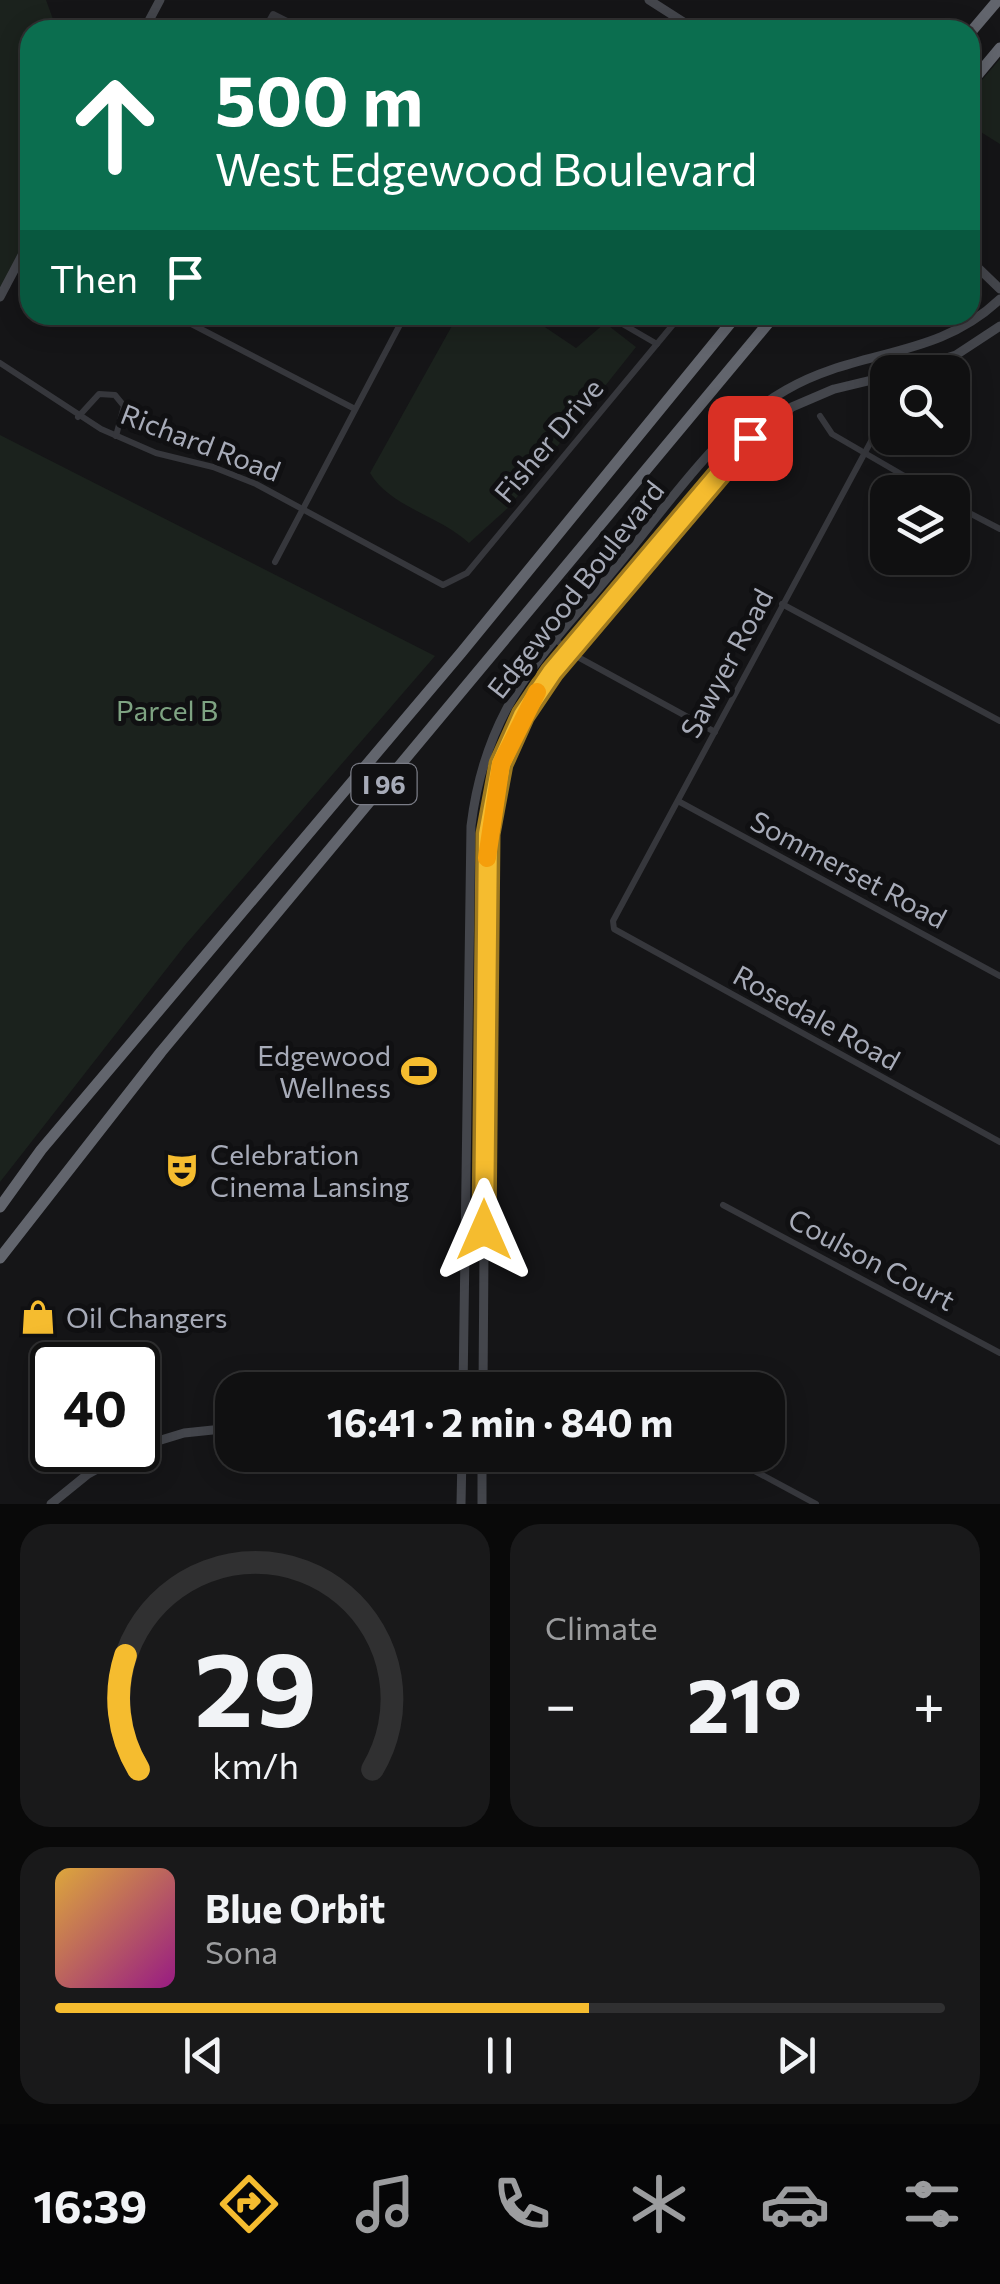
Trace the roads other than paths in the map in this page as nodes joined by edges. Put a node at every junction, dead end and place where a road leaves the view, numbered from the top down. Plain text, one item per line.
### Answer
1 (650, 0) edge
2 (998, 0) edge
3 (681, 20) edge
4 (980, 21) edge
5 (1000, 48) edge
6 (980, 72) edge
7 (20, 259) edge
8 (980, 270) edge
9 (1000, 289) edge
10 (0, 296) edge
11 (1000, 298) edge
12 (980, 315) edge
13 (193, 325) edge
14 (399, 325) edge
15 (624, 325) edge
16 (672, 325) edge
17 (729, 325) edge
18 (767, 325) edge
19 (968, 325) edge
20 (1000, 326) edge
21 (657, 344) junction
22 (931, 344) junction
23 (912, 355) edge
24 (956, 355) edge
25 (0, 363) edge
26 (870, 380) edge
27 (355, 409) junction
28 (820, 416) dead end
29 (78, 417) junction
30 (116, 436) junction
31 (870, 441) edge
32 (863, 453) junction
33 (902, 475) edge
34 (304, 507) junction
35 (970, 513) edge
36 (1000, 529) edge
37 (275, 562) dead end
38 (443, 585) joint
39 (782, 604) junction
40 (556, 640) junction
41 (569, 651) junction
42 (1000, 720) edge
43 (715, 732) junction
44 (678, 801) junction
45 (473, 812) junction
46 (486, 880) junction
47 (469, 885) junction
48 (614, 929) joint
49 (486, 945) junction
50 (1000, 976) edge
51 (468, 994) junction
52 (485, 1063) junction
53 (1000, 1142) edge
54 (467, 1205) junction
55 (723, 1205) dead end
56 (0, 1207) edge
57 (464, 1251) junction
58 (0, 1258) edge
59 (484, 1259) junction
60 (484, 1300) junction
61 (463, 1331) junction
62 (1000, 1353) edge
63 (462, 1372) edge
64 (479, 1372) edge
65 (481, 1372) edge
66 (215, 1430) edge
67 (160, 1440) edge
68 (92, 1472) edge
69 (461, 1472) edge
70 (482, 1472) edge
71 (757, 1472) edge
72 (51, 1504) edge
73 (464, 1504) edge
74 (482, 1504) edge
75 (816, 1504) edge

1 - 3 street
2 - 4 highway
5 - 6 highway
7 - 10 street
8 - 9 street
11 - 12 street, Edgewood Boulevard
13 - 27 street
14 - 27 street
15 - 21 street
16 - 21 street, Fisher Drive
17 - 56 highway, I 96
18 - 58 highway, I 96
19 - 22 street, Edgewood Boulevard
20 - 24 street
21 - 38 street, Fisher Drive
22 - 23 street
22 - 40 street, Edgewood Boulevard
25 - 29 street, Richard Road
26 - 41 street
27 - 34 street
28 - 32 street
29 - 30 street, Richard Road
29 - 30 street
30 - 34 street, Richard Road
31 - 32 street, Sawyer Road
32 - 33 street
32 - 39 street, Sawyer Road
34 - 37 street
34 - 38 street, Richard Road
35 - 36 street
39 - 42 street
39 - 43 street, Sawyer Road
40 - 41 street
40 - 45 street, Edgewood Boulevard
41 - 43 street
41 - 46 street
43 - 44 street, Sawyer Road
44 - 48 street, Sawyer Road
44 - 50 street, Sommerset Road
45 - 46 street
45 - 47 street, Edgewood Boulevard
46 - 49 street
47 - 49 street
47 - 51 street, Edgewood Boulevard
48 - 53 street, Rosedale Road
49 - 52 street
51 - 52 street
51 - 54 street, Edgewood Boulevard
52 - 59 street
54 - 57 street, Edgewood Boulevard
54 - 59 street
55 - 62 street, Coulson Court
57 - 60 street
57 - 61 street, Edgewood Boulevard
59 - 60 street
60 - 65 street
61 - 63 street, Edgewood Boulevard
61 - 64 street
66 - 67 street
68 - 72 street
69 - 73 street
70 - 74 street
71 - 75 street

